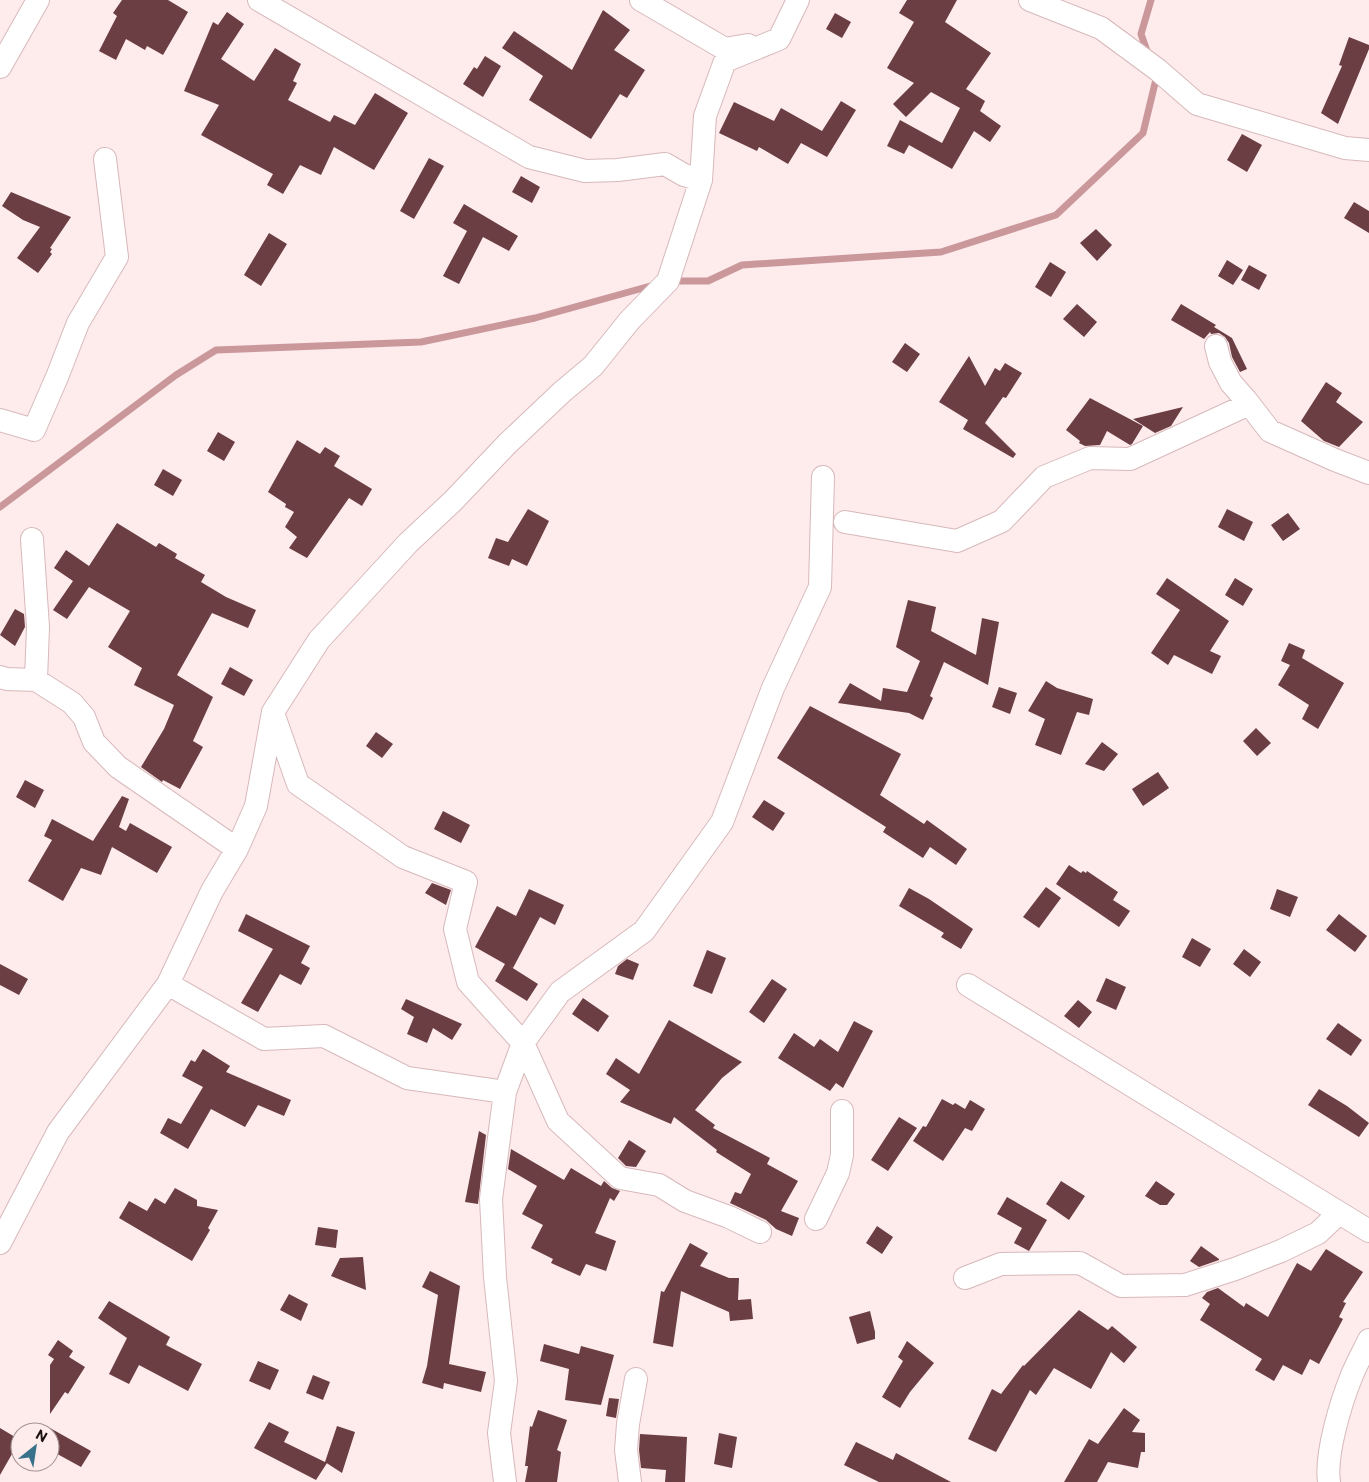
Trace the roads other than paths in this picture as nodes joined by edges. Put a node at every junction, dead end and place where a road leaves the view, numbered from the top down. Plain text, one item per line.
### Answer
1 (38, 0) edge
2 (258, 0) edge
3 (641, 0) edge
4 (798, 0) edge
5 (1030, 0) edge
6 (779, 39) junction
7 (0, 67) edge
8 (1369, 150) edge
9 (105, 159) dead end
10 (701, 180) junction
11 (1216, 346) dead end
12 (1249, 404) junction
13 (0, 420) edge
14 (1369, 473) edge
15 (823, 477) dead end
16 (844, 522) dead end
17 (32, 539) dead end
18 (0, 677) edge
19 (36, 680) junction
20 (272, 712) junction
21 (237, 849) junction
22 (168, 984) junction
23 (968, 985) dead end
24 (523, 1043) junction
25 (505, 1092) junction
26 (842, 1111) dead end
27 (1339, 1212) junction
28 (816, 1219) dead end
29 (1369, 1231) edge
30 (760, 1232) dead end
31 (0, 1243) edge
32 (965, 1278) dead end
33 (1369, 1340) edge
34 (636, 1379) dead end
35 (505, 1482) edge
36 (630, 1482) edge
37 (1329, 1482) edge

1 - 7 street
2 - 10 street
3 - 6 street
4 - 6 street
5 - 8 street
6 - 10 street
9 - 13 street
10 - 20 street
11 - 12 street
12 - 14 street
12 - 16 street
15 - 24 street
17 - 19 street
18 - 19 street
19 - 21 street
20 - 21 street
20 - 24 street
21 - 22 street
22 - 25 street
22 - 31 street
23 - 27 street
24 - 25 street
24 - 30 street
25 - 35 street
26 - 28 street
27 - 29 street
27 - 32 street
33 - 37 street
34 - 36 street

